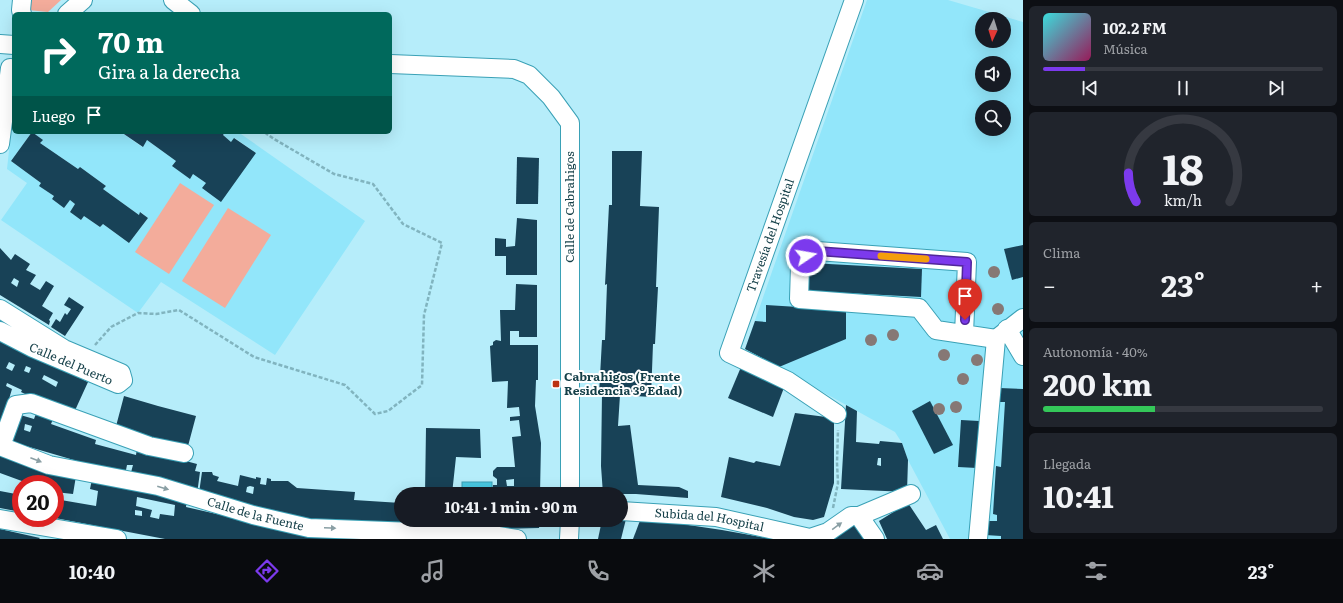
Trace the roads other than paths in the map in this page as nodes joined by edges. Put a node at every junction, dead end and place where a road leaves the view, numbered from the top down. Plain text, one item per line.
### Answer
1 (22, 0) edge
2 (83, 0) edge
3 (173, 0) edge
4 (854, 0) edge
5 (22, 12) edge
6 (69, 12) edge
7 (188, 12) edge
8 (0, 44) edge
9 (12, 45) edge
10 (392, 64) edge
11 (8, 68) edge
12 (0, 144) edge
13 (0, 309) edge
14 (1023, 318) edge
15 (0, 331) edge
16 (964, 334) junction
17 (1002, 334) junction
18 (1023, 356) edge
19 (837, 414) road end
20 (0, 446) edge
21 (184, 453) dead end
22 (570, 487) edge
23 (911, 494) dead end
24 (628, 511) edge
25 (859, 516) junction
26 (0, 518) edge
27 (116, 539) edge
28 (517, 539) edge
29 (875, 539) edge
30 (978, 539) edge

1 - 5 street
2 - 6 street
3 - 7 street
4 - 19 street, Travesía del Hospital
8 - 9 street
10 - 22 street, Calle de Cabrahigos
11 - 12 street
13 - 15 street, Calle del Puerto
14 - 17 street
16 - 16 street
16 - 17 street
17 - 18 street
17 - 30 street
20 - 21 street, Calle de la Fuente
20 -> 28 street, Calle de la Fuente
23 - 25 street, Subida del Hospital
24 -> 25 street, Subida del Hospital
25 - 29 street
26 - 27 street

